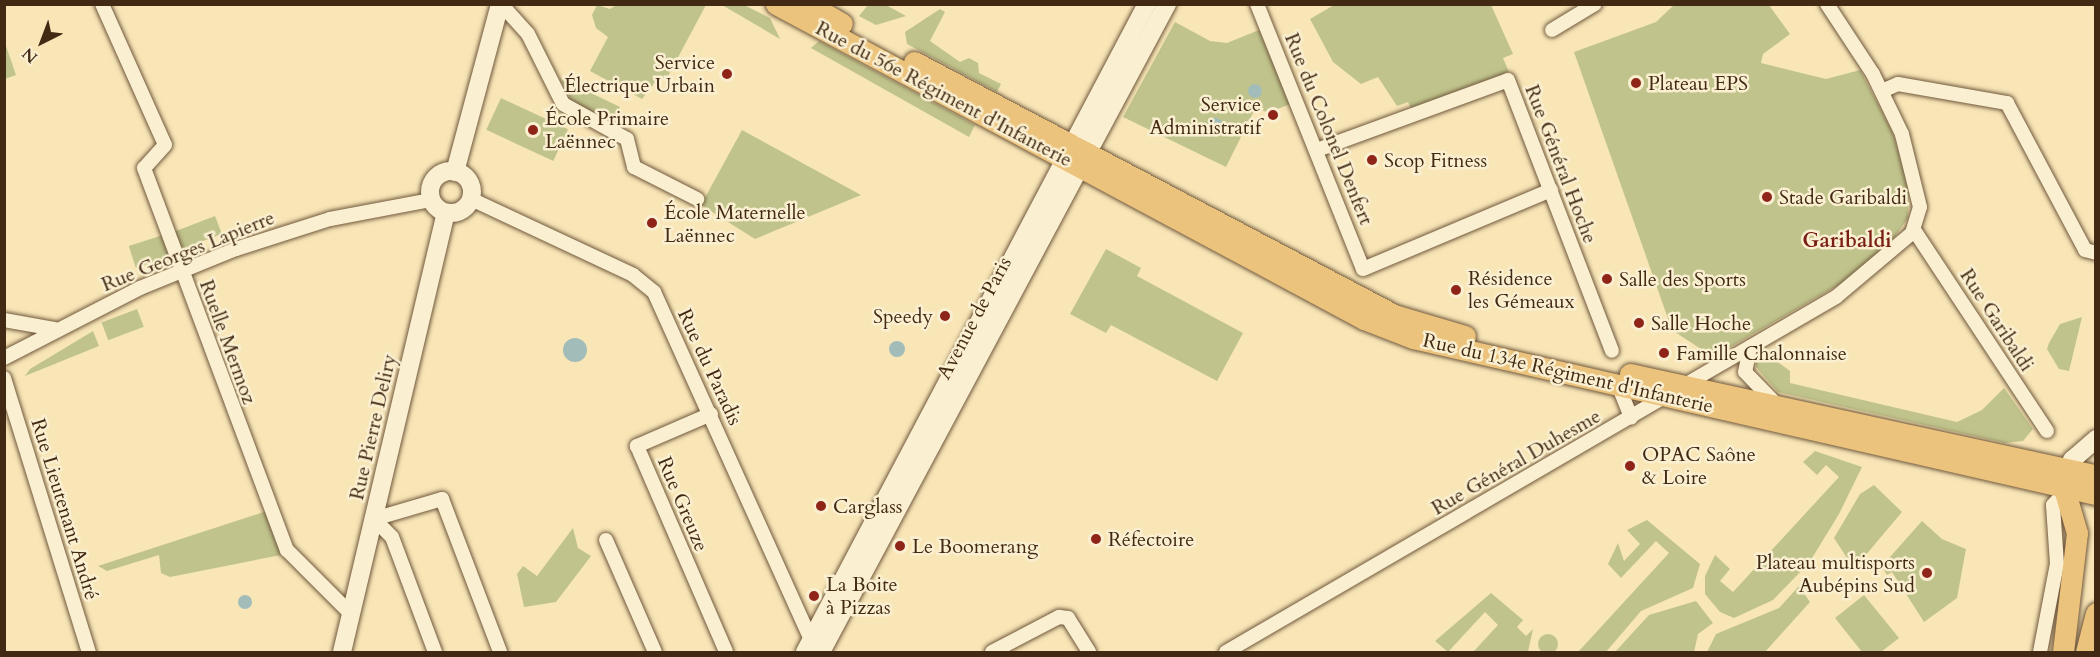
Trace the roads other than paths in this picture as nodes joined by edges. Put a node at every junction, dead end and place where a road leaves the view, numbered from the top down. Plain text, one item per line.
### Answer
1 (102, 4) edge
2 (501, 4) edge
3 (776, 4) edge
4 (808, 4) edge
5 (1147, 4) edge
6 (1167, 4) edge
7 (1257, 4) edge
8 (1595, 4) edge
9 (1827, 4) edge
10 (1552, 30) dead end
11 (1882, 91) junction
12 (1317, 150) junction
13 (1077, 156) junction
14 (455, 172) junction
15 (1551, 190) junction
16 (697, 199) dead end
17 (431, 200) junction
18 (471, 200) junction
19 (446, 213) junction
20 (1914, 230) junction
21 (2096, 253) edge
22 (180, 271) junction
23 (4, 320) edge
24 (55, 329) junction
25 (1750, 347) junction
26 (1612, 351) dead end
27 (4, 358) edge
28 (4, 378) edge
29 (1618, 385) junction
30 (1687, 385) junction
31 (1668, 397) junction
32 (1775, 403) junction
33 (711, 414) junction
34 (1631, 418) junction
35 (2047, 431) dead end
36 (2096, 439) edge
37 (2068, 477) junction
38 (2093, 485) edge
39 (374, 519) junction
40 (606, 540) dead end
41 (2096, 613) edge
42 (351, 614) junction
43 (814, 649) edge
44 (89, 652) edge
45 (342, 652) edge
46 (435, 652) edge
47 (500, 652) edge
48 (655, 652) edge
49 (726, 652) edge
50 (992, 652) edge
51 (1089, 652) edge
52 (1226, 652) edge
53 (2040, 652) edge
54 (2063, 652) edge
55 (2086, 652) edge

1 - 22 street, Ruelle Mermoz
2 - 14 main road
2 - 16 street
3 - 13 main road, Rue du 56e Régiment d'Infanterie
4 - 13 main road, Rue du 56e Régiment d'Infanterie
5 - 13 main road, Avenue de Paris
6 - 13 main road, Avenue de Paris
7 - 12 street, Rue du Colonel Denfert
8 - 10 street
9 - 11 street
11 - 20 street
11 - 21 street
12 - 15 street, Rue Général Hoche
12 - 15 street, Rue du Colonel Denfert
13 - 29 main road, Rue du 134e Régiment d'Infanterie
13 - 30 main road, Rue du 134e Régiment d'Infanterie
13 - 43 main road, Avenue de Paris
14 - 17 main road
14 - 18 main road
15 - 26 street, Rue Général Hoche
17 - 19 main road
17 - 22 street, Rue Georges Lapierre
18 - 19 main road
18 - 33 street, Rue du Paradis
19 - 39 main road, Rue Pierre Deliry
20 - 25 street, Rue Général Duhesme
20 - 35 street, Rue Garibaldi
22 - 24 street, Rue Georges Lapierre
22 - 42 street, Ruelle Mermoz
23 - 24 street
24 - 27 street, Rue Georges Lapierre
25 - 30 street, Rue Général Duhesme
25 - 32 street
28 - 44 street, Rue Lieutenant André
29 - 31 main road, Rue du 134e Régiment d'Infanterie
29 - 34 street
30 - 31 street, Rue Général Duhesme
30 - 32 main road, Rue du 134e Régiment d'Infanterie
31 - 34 street, Rue Général Duhesme
31 - 37 main road, Rue du 134e Régiment d'Infanterie
32 - 37 main road, Rue du 134e Régiment d'Infanterie
33 - 43 street, Rue du Paradis
33 - 49 street, Rue Greuze
34 - 52 street, Rue Général Duhesme
36 - 37 main road
37 - 38 main road, Rue du 134e Régiment d'Infanterie
37 - 53 street
37 - 54 main road
39 - 42 main road, Rue Pierre Deliry
39 - 46 street
39 - 47 street
40 - 48 street
41 - 55 main road
42 - 45 main road, Rue Pierre Deliry
50 - 51 street

